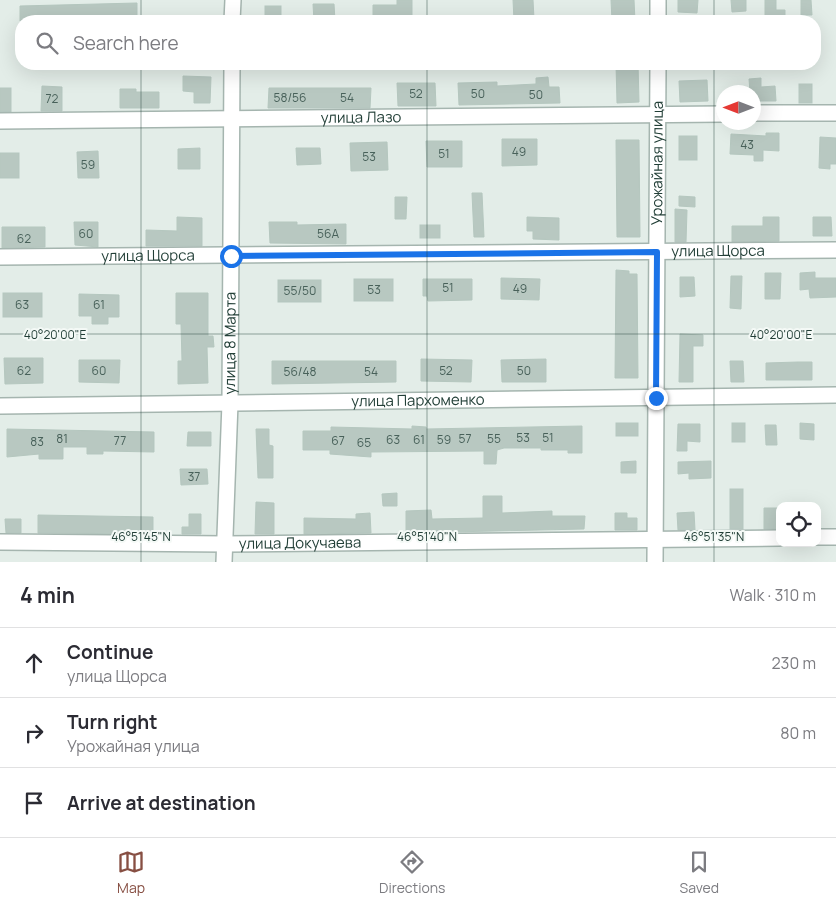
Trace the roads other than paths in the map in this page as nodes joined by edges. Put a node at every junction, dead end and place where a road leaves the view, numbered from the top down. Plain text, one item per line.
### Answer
1 (233, 0) edge
2 (658, 0) edge
3 (232, 15) edge
4 (658, 15) edge
5 (232, 70) edge
6 (658, 70) edge
7 (836, 112) edge
8 (658, 114) junction
9 (716, 114) edge
10 (761, 114) edge
11 (232, 119) junction
12 (0, 121) edge
13 (836, 250) edge
14 (657, 252) junction
15 (231, 256) junction
16 (0, 258) edge
17 (836, 395) edge
18 (656, 398) junction
19 (230, 403) junction
20 (0, 406) edge
21 (821, 537) edge
22 (836, 537) edge
23 (776, 538) edge
24 (656, 540) junction
25 (0, 542) edge
26 (224, 544) junction
27 (224, 562) edge
28 (656, 562) edge

1 - 3 street
2 - 4 street
5 - 11 street, улица 8 Марта
6 - 8 street, Урожайная улица
7 - 10 street
8 - 9 street, улица Лазо
8 - 11 street, улица Лазо
8 - 14 street, Урожайная улица
11 - 12 street, улица Лазо
11 - 15 street, улица 8 Марта
13 - 14 street, улица Щорса
14 - 15 street, улица Щорса
14 - 18 street, Урожайная улица
15 - 16 street, улица Щорса
15 - 19 street, улица 8 Марта
17 - 18 street, улица Пархоменко
18 - 19 street, улица Пархоменко
18 - 24 street, Урожайная улица
19 - 20 street, улица Пархоменко
19 - 26 street, улица 8 Марта
21 - 22 street
23 - 24 street, улица Докучаева
24 - 26 street, улица Докучаева
24 - 28 street, Урожайная улица
25 - 26 street, улица Докучаева
26 - 27 street, улица 8 Марта

